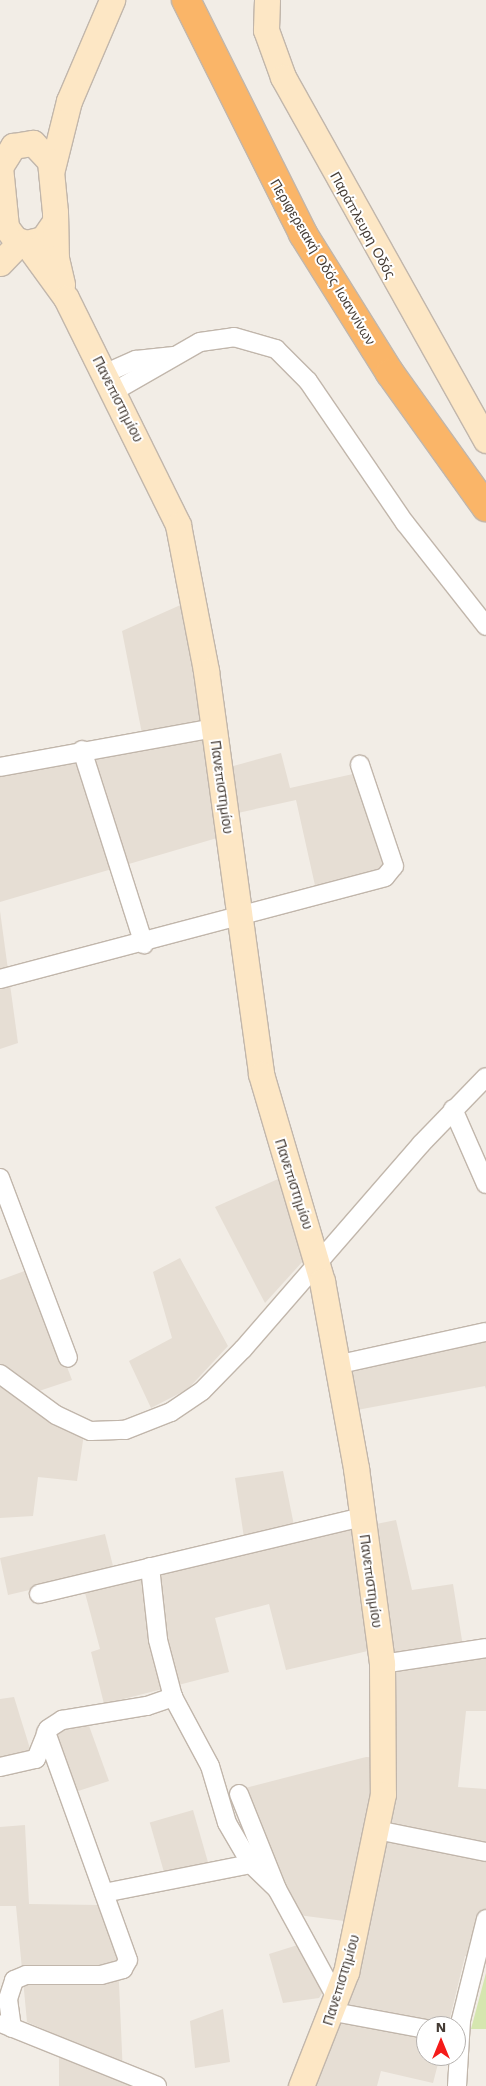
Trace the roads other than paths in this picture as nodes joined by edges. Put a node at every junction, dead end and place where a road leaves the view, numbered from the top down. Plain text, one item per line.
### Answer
1 (186, 0) edge
2 (199, 0) edge
3 (267, 0) edge
4 (113, 1) edge
5 (208, 46) junction
6 (69, 101) junction
7 (16, 141) edge
8 (52, 170) junction
9 (0, 176) edge
10 (54, 223) junction
11 (12, 236) edge
12 (0, 263) edge
13 (66, 298) junction
14 (109, 382) junction
15 (486, 440) edge
16 (486, 507) edge
17 (486, 626) edge
18 (214, 728) junction
19 (82, 750) junction
20 (360, 765) dead end
21 (0, 767) edge
22 (242, 917) junction
23 (144, 944) junction
24 (0, 979) edge
25 (486, 1077) edge
26 (453, 1109) junction
27 (0, 1178) edge
28 (486, 1184) edge
29 (317, 1262) junction
30 (486, 1332) edge
31 (68, 1358) dead end
32 (340, 1364) junction
33 (0, 1374) edge
34 (362, 1518) junction
35 (150, 1567) junction
36 (39, 1594) dead end
37 (486, 1648) edge
38 (382, 1664) junction
39 (173, 1697) junction
40 (46, 1732) junction
41 (0, 1767) edge
42 (239, 1794) dead end
43 (377, 1830) junction
44 (486, 1852) edge
45 (251, 1864) junction
46 (277, 1889) junction
47 (104, 1893) junction
48 (486, 1919) edge
49 (336, 2006) junction
50 (463, 2016) edge
51 (6, 2025) edge
52 (416, 2026) edge
53 (457, 2066) edge
54 (158, 2086) edge
55 (301, 2086) edge
56 (457, 2086) edge

1 - 5 highway, Περιφερειακή Οδός Ιωαννίνων
2 - 5 highway
3 - 15 street, Παράπλευρη Οδός
4 - 6 street
5 - 16 highway, Περιφερειακή Οδός Ιωαννίνων
6 - 7 street
6 - 8 street
7 - 8 street
7 - 9 street
8 - 10 street, Πανεπιστημίου
9 - 11 street
10 - 11 street
10 - 13 street, Πανεπιστημίου
11 - 12 street
11 - 13 street, Πανεπιστημίου
13 - 14 street, Πανεπιστημίου
14 - 17 street
14 - 18 street, Πανεπιστημίου
18 - 19 street
18 - 22 street, Πανεπιστημίου
19 - 21 street
19 - 23 street
20 - 22 street
22 - 23 street
22 - 29 street, Πανεπιστημίου
23 - 24 street
25 - 26 street
26 - 28 street
26 - 29 street
27 - 31 street
29 - 32 street, Πανεπιστημίου
29 - 33 street
30 - 32 street
32 - 34 street, Πανεπιστημίου
34 - 35 street
34 - 38 street, Πανεπιστημίου
35 - 36 street
35 - 39 street
37 - 38 street
38 - 43 street, Πανεπιστημίου
39 - 40 street
39 - 45 street
40 - 41 street
40 - 47 street
42 - 46 street
43 - 44 street
43 - 49 street, Πανεπιστημίου
45 - 46 street
45 - 47 street
46 - 49 street
47 - 51 street
48 - 50 street
49 - 52 street
49 - 55 street, Πανεπιστημίου
51 - 54 street
53 - 56 street

